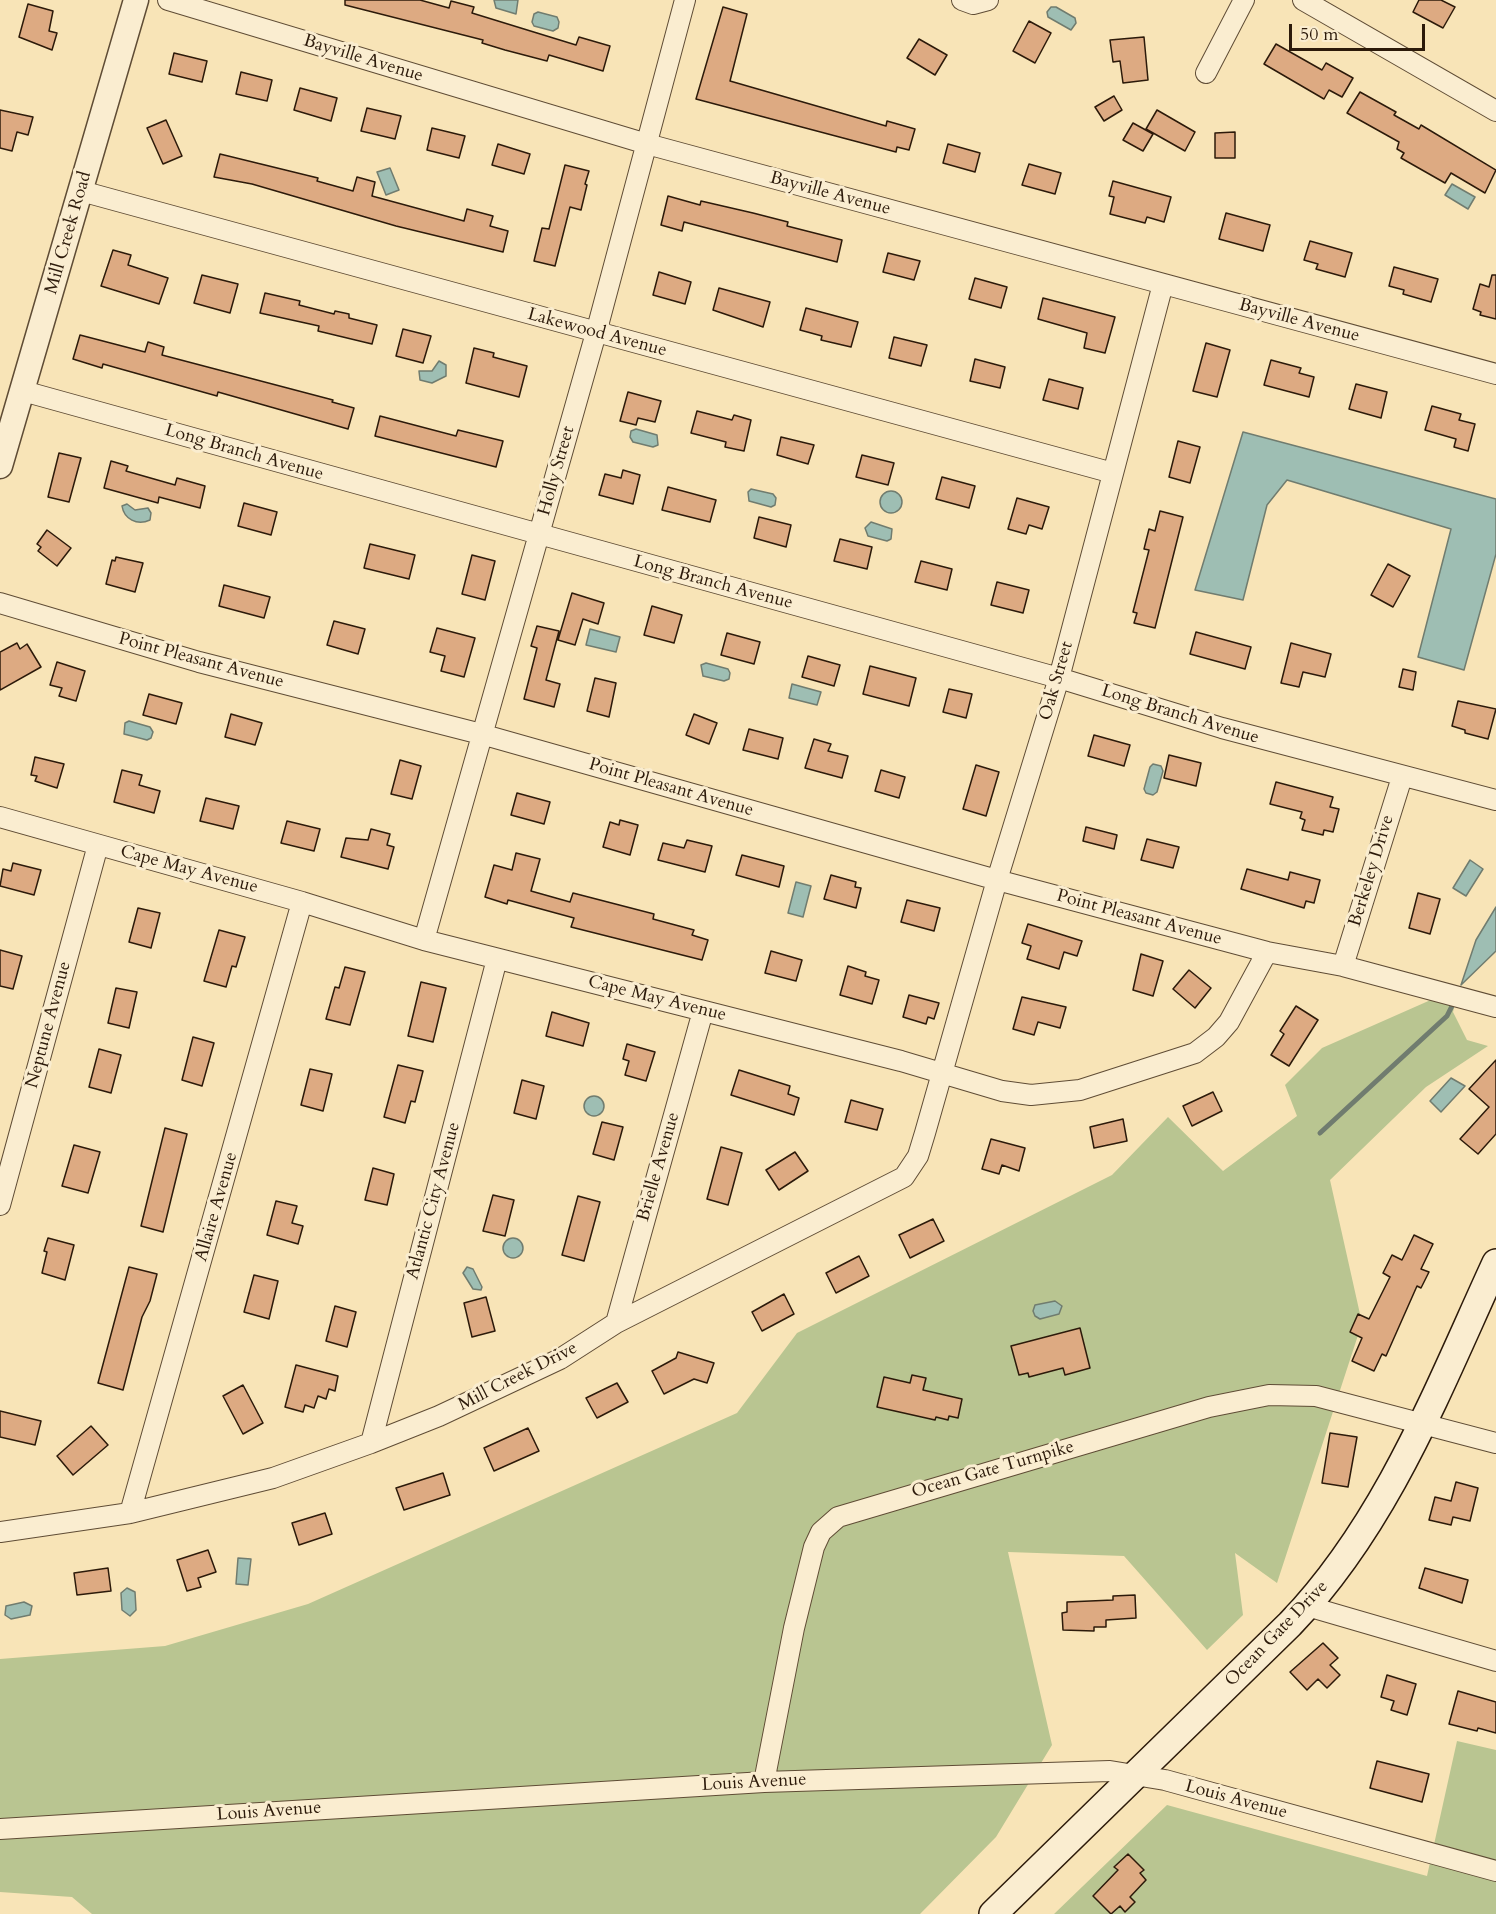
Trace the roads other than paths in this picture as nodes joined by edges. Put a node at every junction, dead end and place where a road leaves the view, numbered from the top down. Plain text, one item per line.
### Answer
1 (136, 0) edge
2 (168, 0) edge
3 (685, 0) edge
4 (962, 0) edge
5 (988, 0) edge
6 (1244, 0) edge
7 (1303, 0) edge
8 (1206, 74) dead end
9 (1496, 111) edge
10 (647, 144) junction
11 (81, 191) junction
12 (1163, 284) junction
13 (596, 333) junction
14 (1496, 374) edge
15 (23, 391) junction
16 (0, 466) edge
17 (1113, 472) junction
18 (538, 535) junction
19 (0, 603) edge
20 (1059, 678) junction
21 (481, 734) junction
22 (1402, 777) junction
23 (1496, 800) edge
24 (0, 817) edge
25 (98, 845) junction
26 (997, 880) junction
27 (302, 902) junction
28 (424, 940) junction
29 (1267, 952) junction
30 (497, 959) junction
31 (1343, 966) junction
32 (1496, 1007) edge
33 (703, 1011) junction
34 (942, 1075) junction
35 (0, 1205) edge
36 (1496, 1263) edge
37 (616, 1323) junction
38 (1422, 1423) junction
39 (371, 1443) junction
40 (1496, 1443) edge
41 (130, 1513) junction
42 (0, 1532) edge
43 (1307, 1606) junction
44 (1496, 1661) edge
45 (1138, 1774) junction
46 (764, 1782) junction
47 (0, 1829) edge
48 (1496, 1871) edge
49 (993, 1914) edge

1 - 11 street, Mill Creek Road
2 - 10 street, Bayville Avenue
3 - 10 street, Holly Street
4 - 5 street
6 - 8 street
7 - 9 street
10 - 12 street, Bayville Avenue
10 - 13 street, Holly Street
11 - 13 street, Lakewood Avenue
11 - 15 street, Mill Creek Road
12 - 14 street, Bayville Avenue
12 - 17 street, Oak Street
13 - 17 street, Lakewood Avenue
13 - 18 street, Holly Street
15 - 16 street, Mill Creek Road
15 - 18 street, Long Branch Avenue
17 - 20 street, Oak Street
18 - 20 street, Long Branch Avenue
18 - 21 street, Holly Street
19 - 21 street, Point Pleasant Avenue
20 - 22 street, Long Branch Avenue
20 - 26 street, Oak Street
21 - 26 street, Point Pleasant Avenue
21 - 28 street, Holly Street
22 - 23 street, Long Branch Avenue
22 - 31 street, Berkeley Drive
24 - 25 street, Cape May Avenue
25 - 27 street, Cape May Avenue
25 - 35 street, Neptune Avenue
26 - 29 street, Point Pleasant Avenue
26 - 34 street, Oak Street
27 - 28 street, Cape May Avenue
27 - 41 street, Allaire Avenue
28 - 30 street, Cape May Avenue
29 - 31 street, Point Pleasant Avenue
29 - 34 street, Cape May Avenue
30 - 33 street, Cape May Avenue
30 - 39 street, Atlantic City Avenue
31 - 32 street, Point Pleasant Avenue
33 - 34 street, Cape May Avenue
33 - 37 street, Brielle Avenue
34 - 37 street, Mill Creek Drive
36 - 38 main road, Ocean Gate Drive
37 - 39 street, Mill Creek Drive
38 - 40 street, Ocean Gate Turnpike
38 - 43 main road, Ocean Gate Drive
38 - 46 street, Ocean Gate Turnpike
39 - 41 street, Mill Creek Drive
41 - 42 street, Mill Creek Drive
43 - 44 street
43 - 45 main road, Ocean Gate Drive
45 - 46 street, Louis Avenue
45 - 48 street, Louis Avenue
45 - 49 main road, Ocean Gate Drive
46 - 47 street, Louis Avenue

